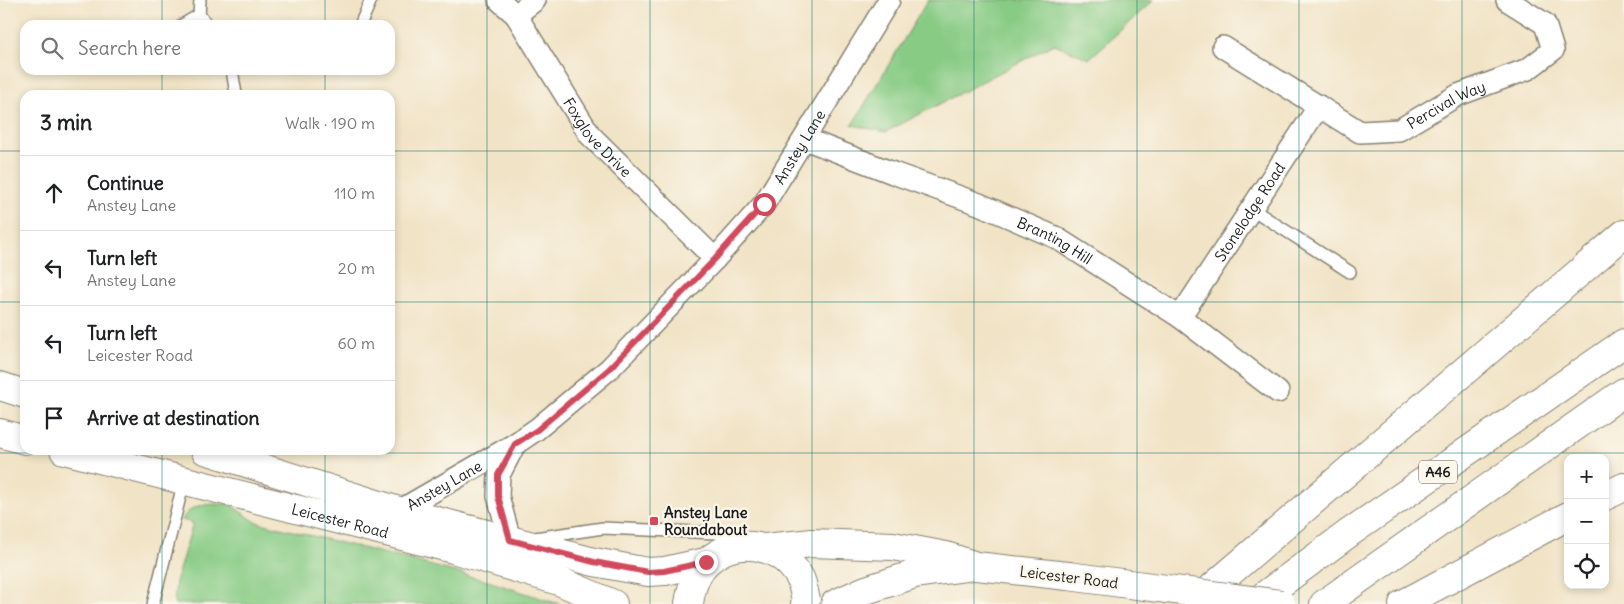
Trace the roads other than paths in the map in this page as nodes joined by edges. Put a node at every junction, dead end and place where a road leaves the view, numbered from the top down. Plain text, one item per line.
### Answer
1 (200, 0) edge
2 (371, 0) edge
3 (499, 0) edge
4 (535, 0) edge
5 (889, 0) edge
6 (1506, 0) edge
7 (516, 14) junction
8 (199, 15) junction
9 (190, 20) edge
10 (204, 20) edge
11 (362, 20) edge
12 (1223, 47) dead end
13 (233, 75) edge
14 (235, 90) edge
15 (1319, 106) junction
16 (805, 139) junction
17 (1252, 209) junction
18 (1624, 234) edge
19 (715, 259) junction
20 (1350, 272) dead end
21 (1180, 317) junction
22 (1624, 343) edge
23 (0, 386) edge
24 (20, 392) edge
25 (1278, 392) dead end
26 (1624, 392) edge
27 (0, 434) edge
28 (20, 439) edge
29 (515, 444) junction
30 (83, 455) edge
31 (221, 455) edge
32 (184, 481) junction
33 (1624, 487) edge
34 (1609, 494) edge
35 (399, 511) junction
36 (1564, 518) edge
37 (513, 541) junction
38 (755, 546) junction
39 (706, 562) junction
40 (976, 566) junction
41 (153, 604) edge
42 (613, 604) edge
43 (689, 604) edge
44 (805, 604) edge
45 (836, 604) edge
46 (1194, 604) edge
47 (1253, 604) edge
48 (1281, 604) edge
49 (1324, 604) edge
50 (1403, 604) edge

1 - 8 lane
2 - 11 lane
3 - 7 street, Foxglove Drive
4 - 7 street
5 - 16 street, Anstey Lane
6 - 15 street, Percival Way
7 - 19 street, Foxglove Drive
8 - 9 lane
8 - 10 lane
12 - 15 street, Percival Way
13 - 14 lane
15 - 17 street, Stonelodge Road
16 - 19 street, Anstey Lane
16 - 21 street, Branting Hill
17 - 20 lane
17 - 21 street, Stonelodge Road
18 - 46 main road
19 - 29 street, Anstey Lane
21 - 25 street, Branting Hill
22 - 47 main road, A46
23 - 24 main road
26 - 49 main road, A46
27 - 28 main road
29 - 35 street, Anstey Lane
29 - 37 street, Anstey Lane
30 - 32 main road, Leicester Road
31 - 35 main road, Leicester Road
32 - 41 lane
32 - 42 main road, Leicester Road
33 - 34 main road
35 - 37 main road, Leicester Road
36 - 50 main road
37 - 38 lane
37 - 39 main road, Leicester Road
38 - 39 main road, Leicester Road
38 - 40 main road, Leicester Road
38 - 44 main road
39 - 43 main road
40 - 45 main road, Leicester Road
40 - 48 main road, Leicester Road, bridge

